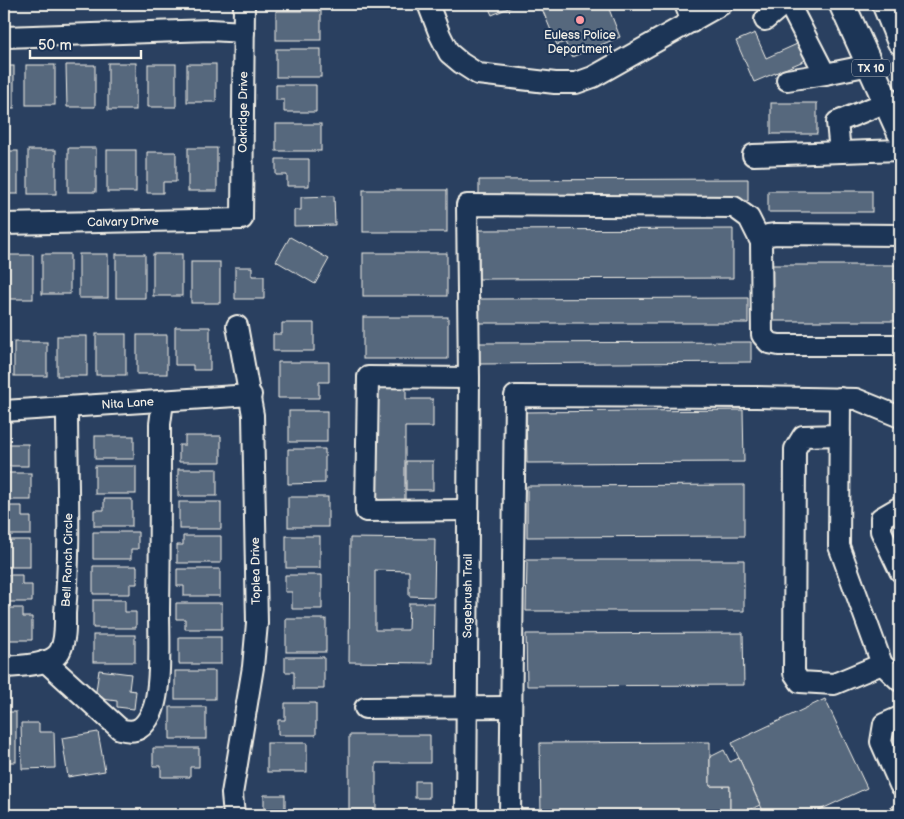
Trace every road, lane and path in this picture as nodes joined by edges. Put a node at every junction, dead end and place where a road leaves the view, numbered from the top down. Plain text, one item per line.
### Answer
1 (244, 4) edge
2 (428, 4) edge
3 (722, 4) edge
4 (784, 4) edge
5 (789, 4) edge
6 (842, 4) edge
7 (885, 4) edge
8 (688, 13) edge
9 (765, 20) dead end
10 (244, 32) junction
11 (4, 37) edge
12 (900, 41) edge
13 (870, 65) junction
14 (825, 74) junction
15 (788, 80) dead end
16 (887, 102) junction
17 (900, 132) edge
18 (900, 150) edge
19 (840, 152) junction
20 (753, 154) dead end
21 (242, 219) joint
22 (4, 224) edge
23 (900, 235) edge
24 (762, 242) junction
25 (238, 326) dead end
26 (900, 345) edge
27 (469, 378) junction
28 (251, 395) junction
29 (840, 398) junction
30 (163, 401) junction
31 (67, 406) junction
32 (4, 411) edge
33 (900, 417) edge
34 (840, 435) junction
35 (900, 507) edge
36 (468, 510) junction
37 (900, 571) edge
38 (45, 661) junction
39 (882, 664) junction
40 (4, 667) edge
41 (900, 681) edge
42 (511, 707) junction
43 (365, 708) dead end
44 (467, 708) junction
45 (900, 717) edge
46 (900, 785) edge
47 (234, 815) edge
48 (466, 815) edge
49 (510, 815) edge

1 - 10 street, Oakridge Drive
2 - 8 street
3 - 8 street
4 - 9 street
5 - 14 street
6 - 13 main road, TX 10
7 - 12 main road
10 - 11 street
10 - 21 street, Oakridge Drive
13 - 14 street
13 - 16 main road, TX 10
14 - 15 street
16 - 17 main road, TX 10
16 - 19 street
18 - 19 street
19 - 20 street
21 - 22 street, Calvary Drive
23 - 24 street
24 - 26 street
24 - 27 street, Sagebrush Trail
25 - 28 street, Toplea Drive
27 - 36 street, Sagebrush Trail
27 - 36 street
28 - 30 street, Nita Lane
28 - 47 street, Toplea Drive
29 - 33 street
29 - 34 street
29 - 42 street
30 - 31 street, Nita Lane
30 - 38 street
31 - 32 street, Nita Lane
31 - 38 street, Bell Ranch Circle
34 - 39 street
34 - 39 street
35 - 37 street
36 - 44 street, Sagebrush Trail
38 - 40 street, Bell Ranch Circle
39 - 41 street
42 - 44 street
42 - 49 street
43 - 44 street
44 - 48 street, Sagebrush Trail
45 - 46 street

